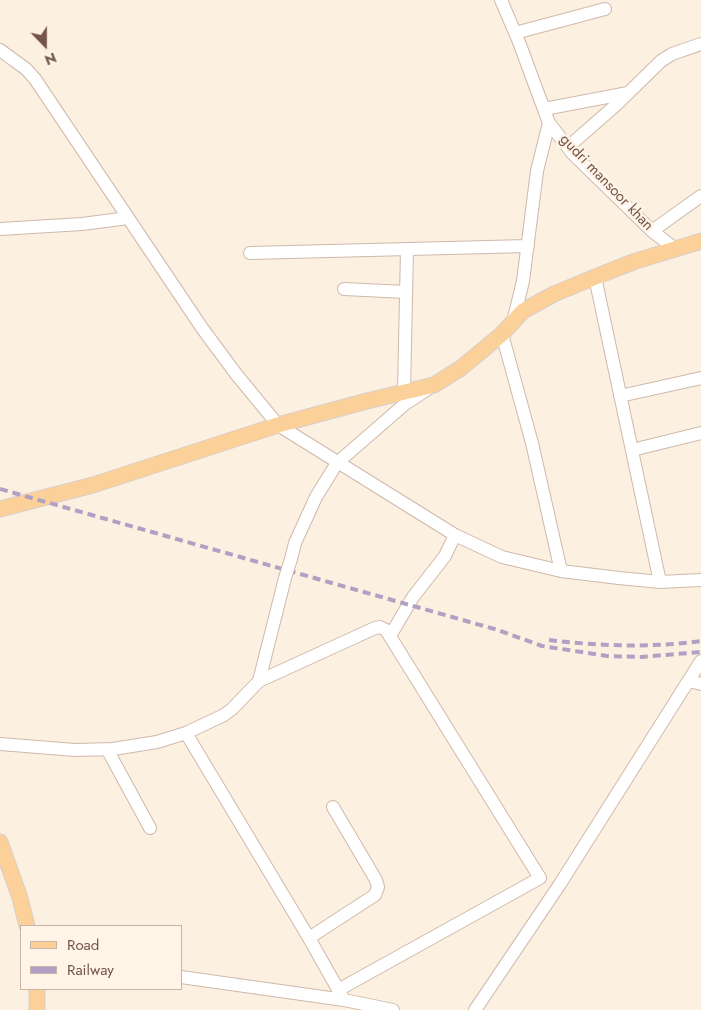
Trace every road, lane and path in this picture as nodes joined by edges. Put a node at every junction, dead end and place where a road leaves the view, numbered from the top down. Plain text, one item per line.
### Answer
1 (501, 0) edge
2 (605, 9) dead end
3 (515, 33) junction
4 (701, 44) edge
5 (0, 50) edge
6 (628, 94) junction
7 (544, 109) junction
8 (549, 123) junction
9 (568, 147) junction
10 (701, 196) edge
11 (128, 218) junction
12 (0, 229) edge
13 (652, 231) junction
14 (701, 241) edge
15 (528, 246) junction
16 (674, 248) junction
17 (407, 249) junction
18 (250, 253) dead end
19 (594, 277) junction
20 (344, 289) dead end
21 (406, 292) junction
22 (513, 323) junction
23 (502, 334) junction
24 (701, 378) edge
25 (434, 385) junction
26 (404, 392) junction
27 (620, 396) junction
28 (278, 425) junction
29 (701, 432) edge
30 (632, 450) junction
31 (337, 463) junction
32 (0, 510) edge
33 (455, 535) junction
34 (561, 571) junction
35 (701, 580) edge
36 (660, 582) junction
37 (390, 636) junction
38 (701, 661) edge
39 (259, 681) junction
40 (695, 682) edge
41 (186, 733) junction
42 (0, 744) edge
43 (107, 749) junction
44 (333, 807) dead end
45 (150, 828) dead end
46 (0, 842) edge
47 (540, 878) junction
48 (560, 884) junction
49 (28, 925) edge
50 (309, 938) junction
51 (182, 977) edge
52 (37, 990) edge
53 (341, 995) junction
54 (37, 1010) edge
55 (393, 1010) edge
56 (475, 1010) edge

1 - 3 street, gudri mansoor khan
2 - 3 street
3 - 7 street, gudri mansoor khan
4 - 6 street
5 - 11 street
6 - 7 street
6 - 9 street
7 - 8 street, gudri mansoor khan
8 - 9 street, gudri mansoor khan
8 - 15 street
9 - 13 street, gudri mansoor khan
10 - 13 street
11 - 12 street
11 - 28 street
13 - 16 street, gudri mansoor khan
14 - 16 main road
15 - 17 street
15 - 22 street
16 - 19 main road
17 - 18 street
17 - 21 street
19 - 22 main road
19 - 27 street
20 - 21 street
21 - 26 street
22 - 23 main road
23 - 25 main road
23 - 34 street
24 - 27 street
25 - 26 main road
25 - 31 street
26 - 28 main road
27 - 30 street
28 - 31 street
28 - 32 main road
29 - 30 street
30 - 36 street
31 - 33 street
31 - 39 street, bridge
33 - 34 street
33 - 37 street
34 - 36 street
35 - 36 street
37 - 39 street
37 - 47 street
38 - 40 street
39 - 41 street
40 - 48 street
41 - 43 street
41 - 50 street
42 - 43 street
43 - 45 street
44 - 50 street
46 - 49 main road
47 - 48 street
47 - 53 street
48 - 56 street
50 - 53 street
51 - 53 street
52 - 54 main road
53 - 55 street

